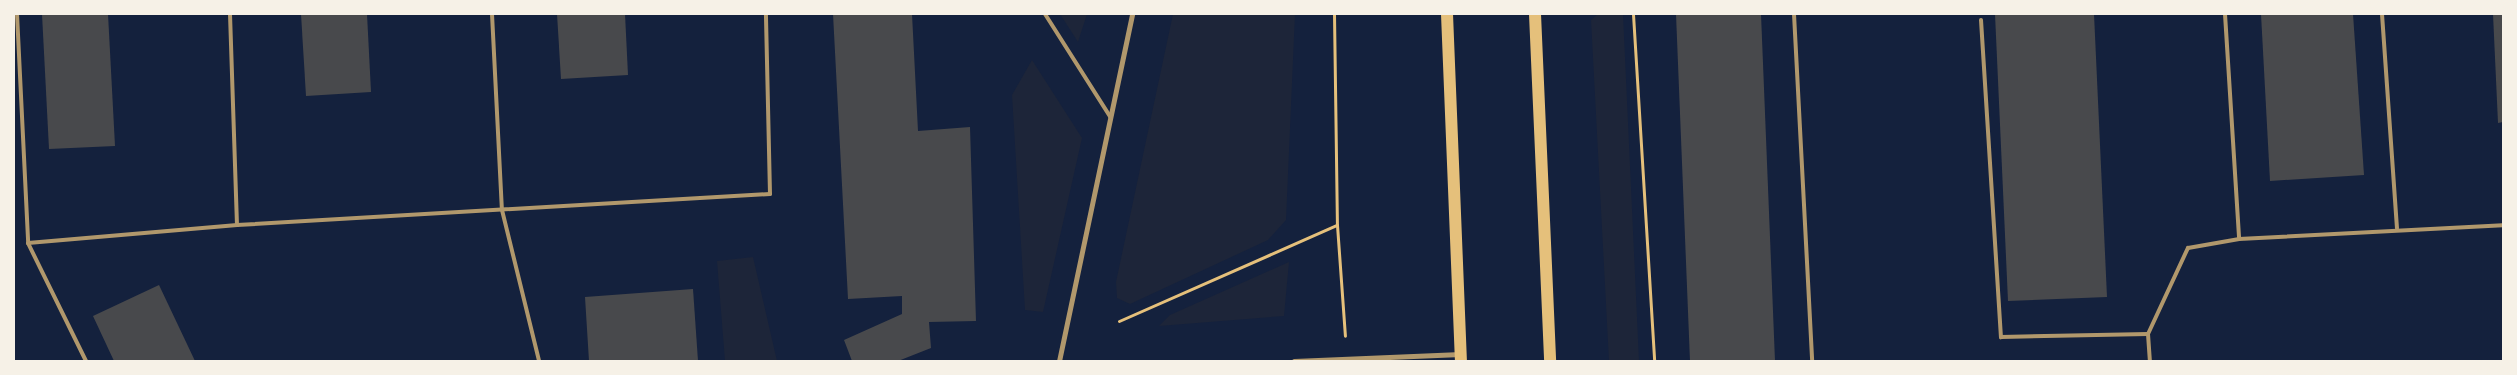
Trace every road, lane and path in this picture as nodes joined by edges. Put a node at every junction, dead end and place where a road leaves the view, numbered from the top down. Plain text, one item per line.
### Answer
1 (17, 14) edge
2 (230, 14) edge
3 (492, 14) edge
4 (766, 14) edge
5 (1045, 14) edge
6 (1132, 14) edge
7 (1334, 14) edge
8 (1446, 14) edge
9 (1535, 14) edge
10 (1633, 14) edge
11 (1794, 14) edge
12 (2225, 14) edge
13 (2382, 14) edge
14 (1981, 20) dead end
15 (1110, 118) junction
16 (502, 210) junction
17 (237, 225) junction
18 (1337, 225) junction
19 (2503, 225) edge
20 (2397, 228) junction
21 (2239, 239) junction
22 (28, 243) junction
23 (1119, 321) dead end
24 (2148, 334) junction
25 (1347, 356) junction
26 (1461, 358) edge
27 (86, 361) edge
28 (539, 361) edge
29 (1058, 361) edge
30 (1294, 361) edge
31 (1550, 361) edge
32 (1654, 361) edge
33 (1812, 361) edge
34 (2150, 361) edge

1 - 22 lane
2 - 17 lane
3 - 16 lane
4 - 16 lane
5 - 15 lane
6 - 15 street
7 - 18 path
8 - 26 main road
9 - 31 main road
10 - 32 path
11 - 33 lane
12 - 21 lane
13 - 20 lane
14 - 24 lane
15 - 29 street
16 - 17 lane
16 - 28 lane
17 - 22 lane
18 - 23 path
18 - 25 path
19 - 20 lane
20 - 21 lane
21 - 24 lane
22 - 27 lane
24 - 34 lane
25 - 26 street
25 - 30 street

